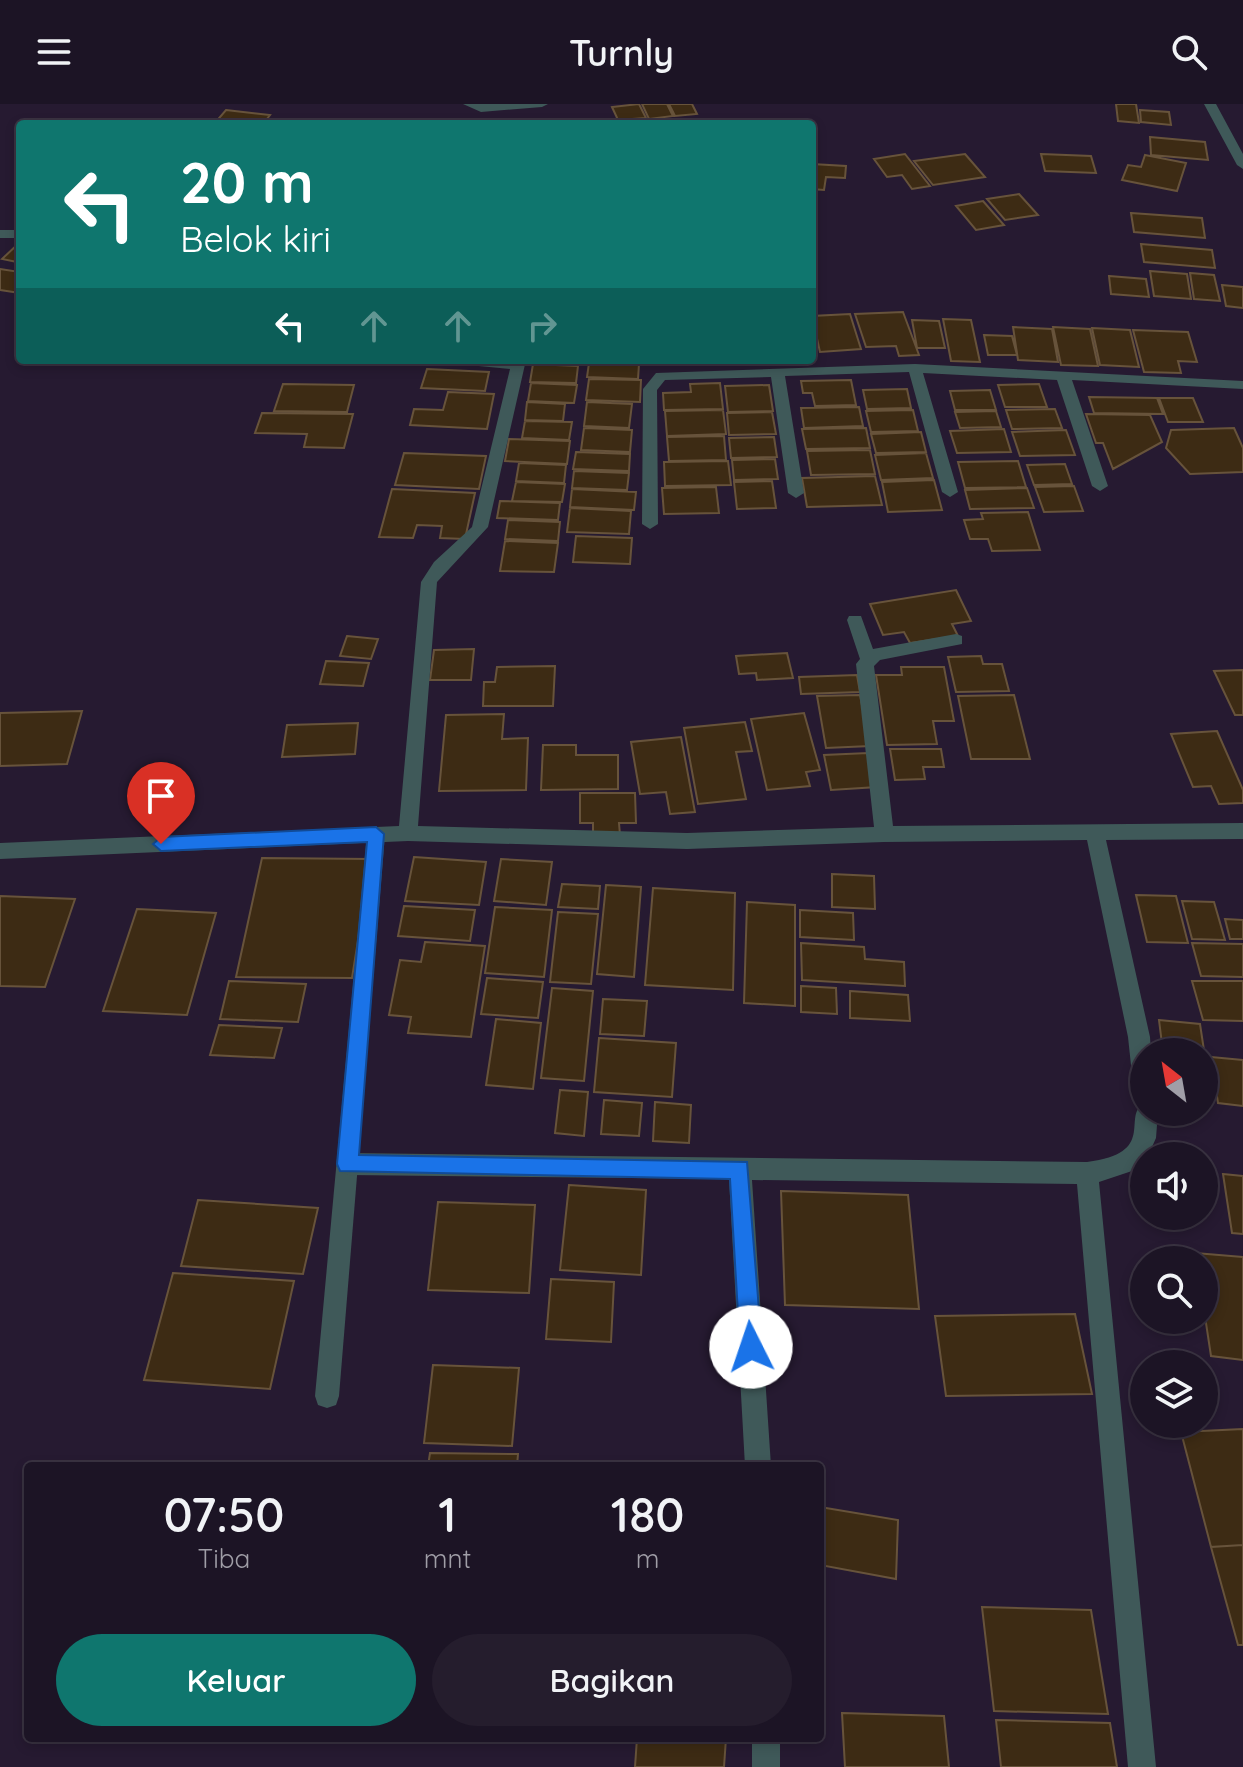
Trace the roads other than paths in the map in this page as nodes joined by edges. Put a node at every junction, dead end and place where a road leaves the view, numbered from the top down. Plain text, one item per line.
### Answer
1 (469, 104) edge
2 (542, 104) edge
3 (1210, 104) edge
4 (1243, 165) edge
5 (519, 364) edge
6 (657, 364) edge
7 (915, 368) junction
8 (777, 372) junction
9 (1064, 378) junction
10 (655, 379) junction
11 (1243, 385) edge
12 (1100, 486) dead end
13 (950, 492) dead end
14 (796, 493) dead end
15 (650, 524) dead end
16 (855, 620) dead end
17 (956, 640) dead end
18 (868, 658) junction
19 (1243, 831) edge
20 (1095, 832) junction
21 (408, 833) junction
22 (376, 834) junction
23 (884, 834) junction
24 (0, 851) edge
25 (1139, 1038) edge
26 (1149, 1126) edge
27 (348, 1164) junction
28 (740, 1169) junction
29 (1087, 1173) junction
30 (327, 1396) dead end
31 (758, 1462) edge
32 (766, 1742) edge
33 (766, 1767) edge
34 (1142, 1767) edge

1 - 2 street
3 - 4 street
5 - 21 street
6 - 10 street
7 - 8 street
7 - 9 street
7 - 13 street
8 - 10 street
8 - 14 street
9 - 11 street
9 - 12 street
10 - 15 street
16 - 18 street
17 - 18 street
18 - 23 street
19 - 20 street
20 - 23 street
20 - 25 street
21 - 22 street
21 - 23 street
22 - 24 street
22 - 27 street
26 - 29 street
27 - 28 street
27 - 30 street
28 - 29 street
28 - 31 street
29 - 34 street
32 - 33 street

